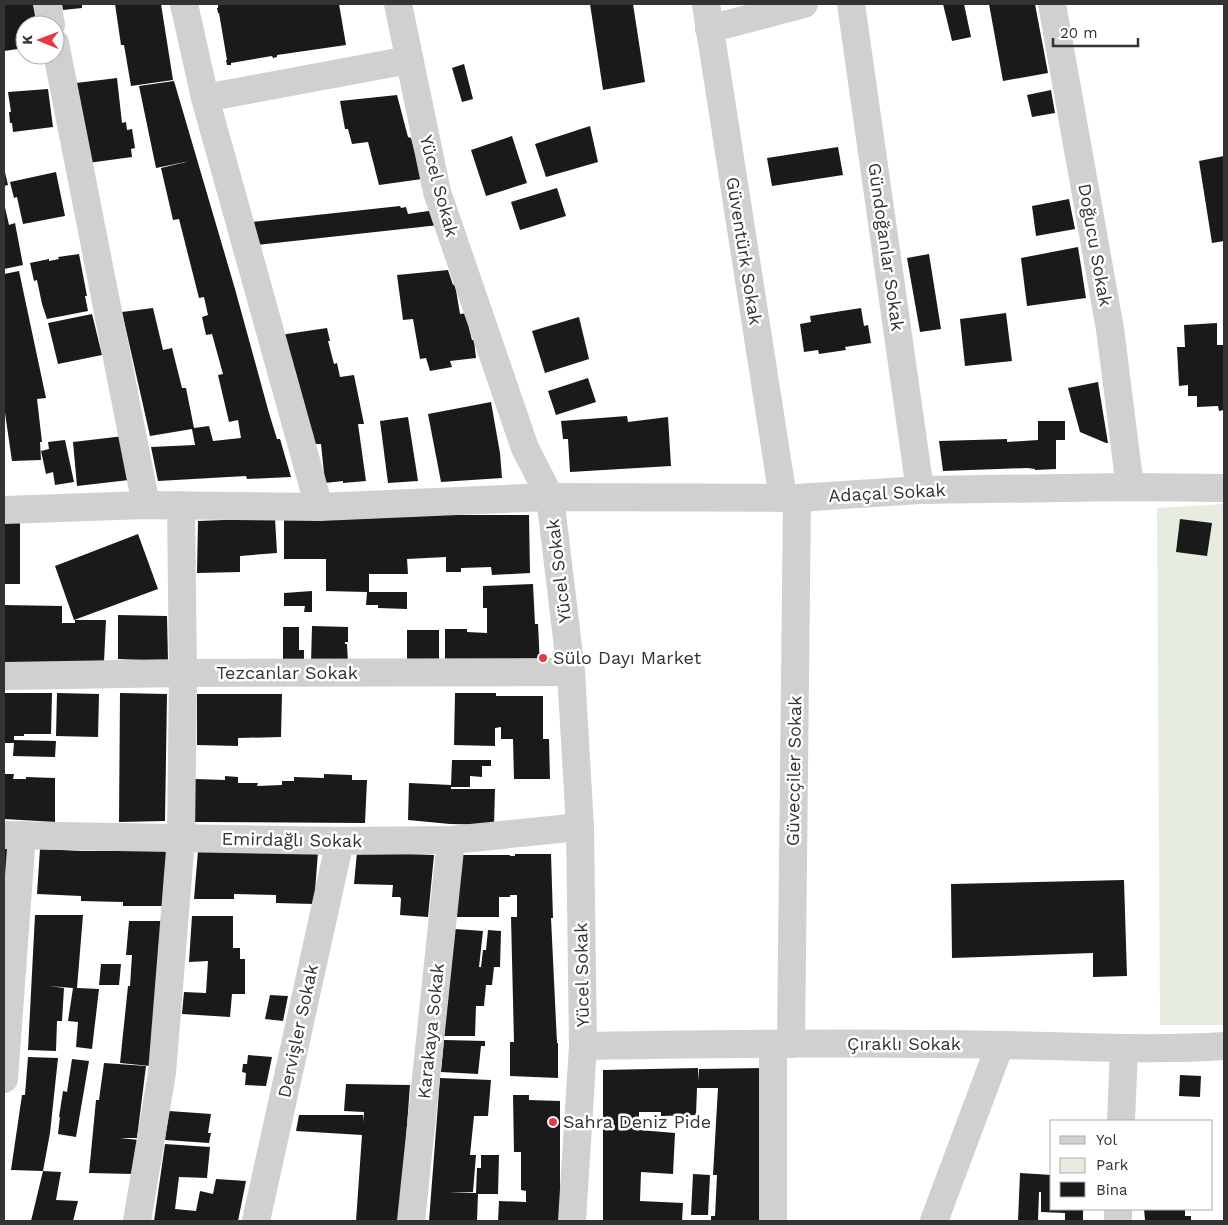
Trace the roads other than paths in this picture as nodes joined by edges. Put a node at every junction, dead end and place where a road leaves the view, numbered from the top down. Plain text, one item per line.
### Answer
1 (184, 4) edge
2 (398, 4) edge
3 (804, 4) edge
4 (851, 4) edge
5 (1052, 4) edge
6 (707, 16) edge
7 (409, 60) junction
8 (59, 65) edge
9 (205, 98) junction
10 (1130, 487) junction
11 (1224, 488) edge
12 (920, 490) junction
13 (550, 497) junction
14 (790, 498) junction
15 (146, 505) junction
16 (181, 505) junction
17 (318, 507) junction
18 (4, 508) edge
19 (571, 672) junction
20 (183, 673) junction
21 (4, 676) edge
22 (580, 827) junction
23 (13, 835) edge
24 (181, 838) junction
25 (451, 840) junction
26 (340, 841) junction
27 (782, 1044) junction
28 (1000, 1044) junction
29 (584, 1046) junction
30 (1224, 1046) edge
31 (1124, 1049) junction
32 (4, 1079) edge
33 (1121, 1120) edge
34 (137, 1221) edge
35 (256, 1221) edge
36 (411, 1221) edge
37 (572, 1221) edge
38 (773, 1221) edge
39 (934, 1221) edge

1 - 9 street
2 - 7 street, Yücel Sokak
3 - 6 street
4 - 12 street, Gündoğanlar Sokak
5 - 10 street, Doğucu Sokak
6 - 14 street, Güventürk Sokak
7 - 9 street
7 - 13 street, Yücel Sokak
8 - 15 street
9 - 17 street
10 - 11 street, Adaçal Sokak
10 - 12 street, Adaçal Sokak
12 - 14 street, Adaçal Sokak
13 - 14 street, Adaçal Sokak
13 - 17 street, Adaçal Sokak
13 - 19 street, Yücel Sokak
14 - 27 street, Güvecçiler Sokak
15 - 16 street, Adaçal Sokak
15 - 18 street, Adaçal Sokak
16 - 17 street, Adaçal Sokak
16 - 20 street
19 - 20 street, Tezcanlar Sokak
19 - 22 street, Yücel Sokak
20 - 21 street, Tezcanlar Sokak
20 - 24 street
22 - 25 street, Emirdağlı Sokak
22 - 29 street, Yücel Sokak
23 - 24 street, Emirdağlı Sokak
23 - 32 street
24 - 26 street, Emirdağlı Sokak
24 - 34 street
25 - 26 street, Emirdağlı Sokak
25 - 36 street, Karakaya Sokak
26 - 35 street, Dervişler Sokak
27 - 28 street, Çıraklı Sokak
27 - 29 street, Çıraklı Sokak
27 - 38 street, Güvecçiler Sokak
28 - 31 street, Çıraklı Sokak
28 - 39 street
29 - 37 street, Yücel Sokak
30 - 31 street, Çıraklı Sokak
31 - 33 street

